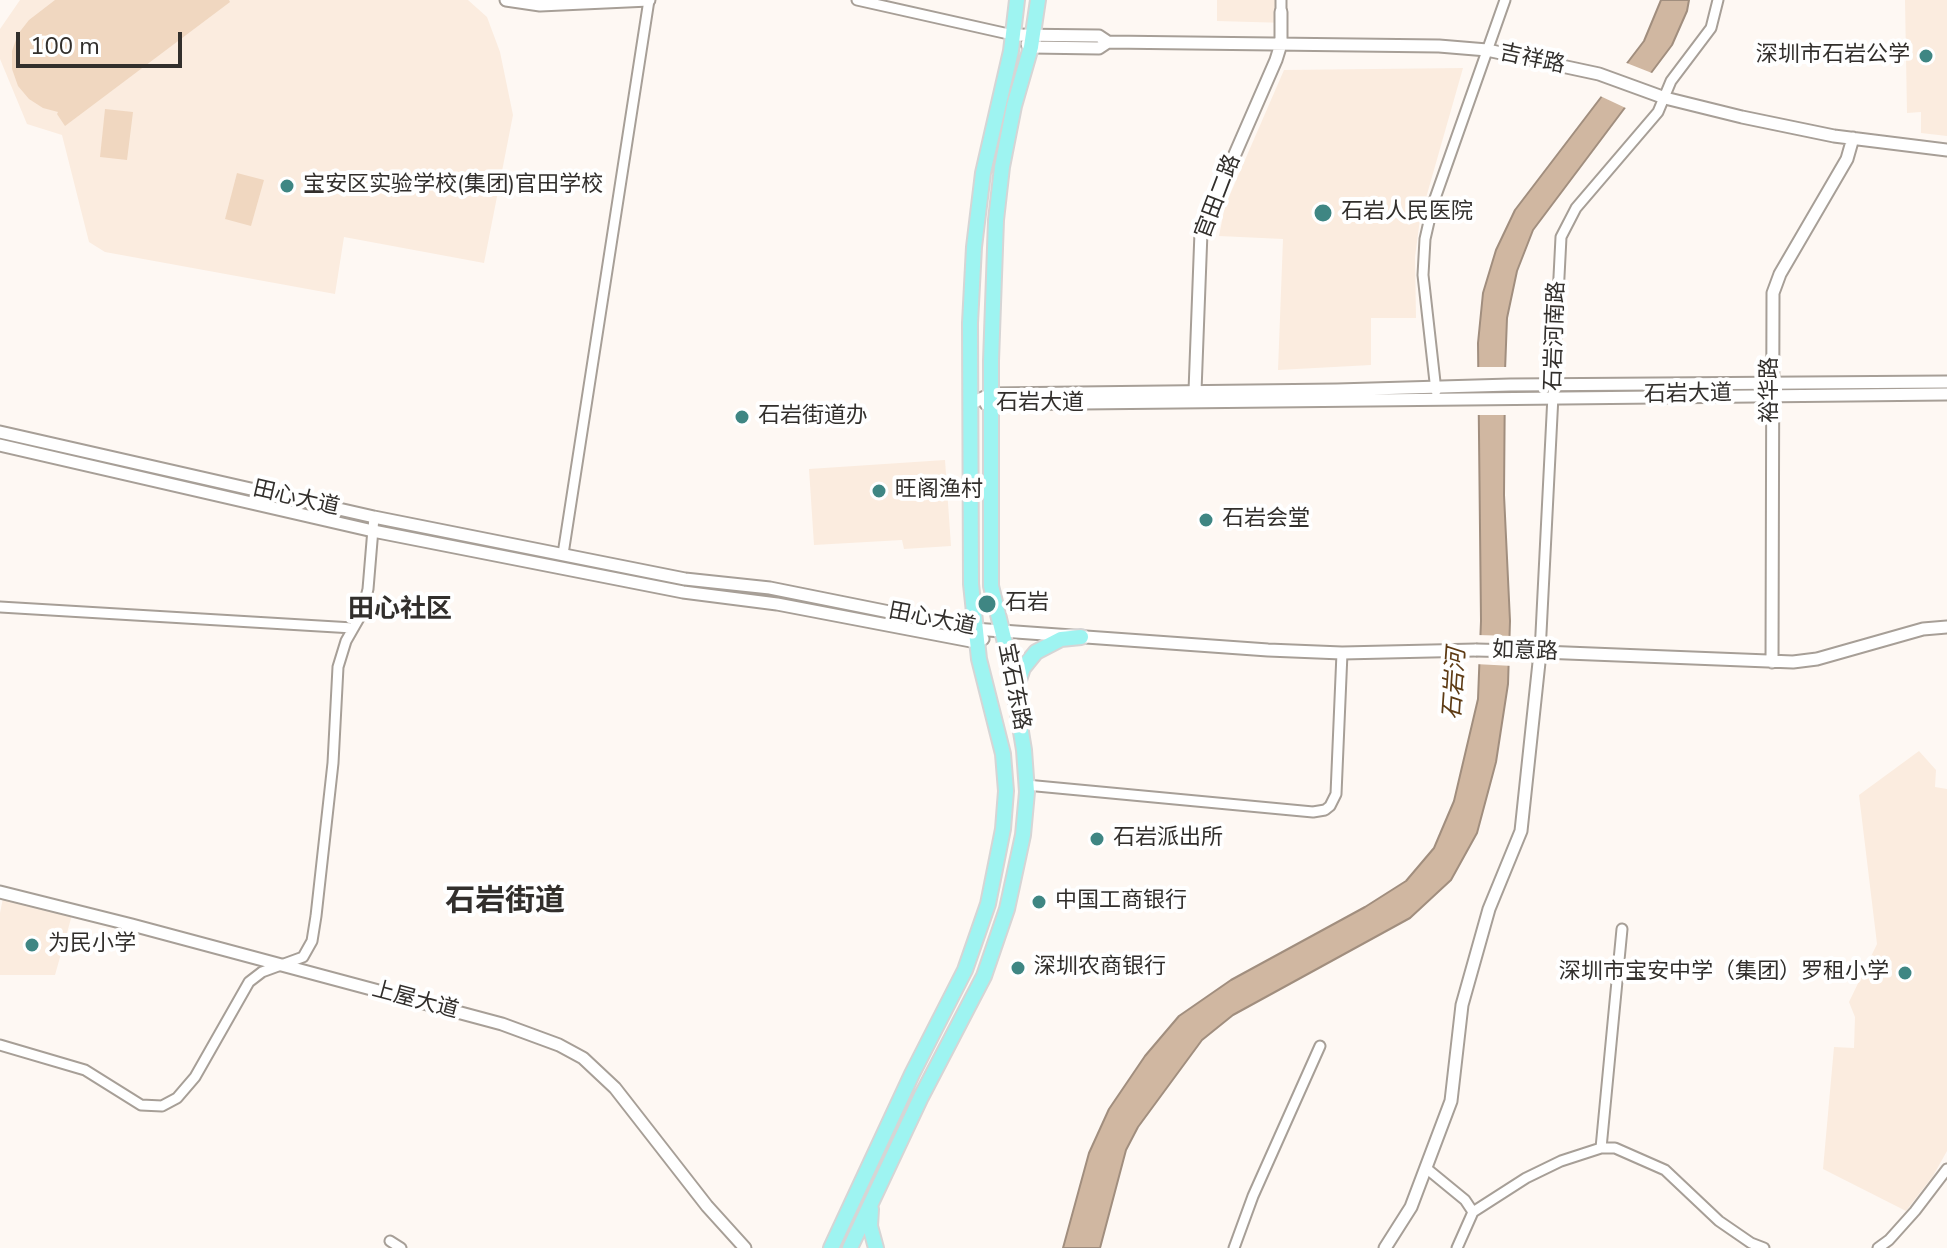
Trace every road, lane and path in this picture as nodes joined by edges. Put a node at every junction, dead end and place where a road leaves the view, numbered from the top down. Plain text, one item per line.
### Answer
1 (506, 0) edge
2 (649, 0) edge
3 (857, 0) edge
4 (1017, 0) edge
5 (1038, 0) edge
6 (1505, 0) edge
7 (1718, 0) edge
8 (1281, 6) edge
9 (1013, 35) junction
10 (1032, 41) junction
11 (1281, 44) junction
12 (1487, 50) junction
13 (1665, 98) junction
14 (1853, 138) junction
15 (1947, 150) edge
16 (1947, 382) edge
17 (1555, 385) junction
18 (1771, 388) junction
19 (1195, 391) junction
20 (1437, 393) junction
21 (1947, 394) edge
22 (1554, 398) junction
23 (991, 399) junction
24 (970, 404) junction
25 (0, 432) edge
26 (0, 445) edge
27 (374, 517) junction
28 (373, 531) junction
29 (563, 554) junction
30 (0, 607) edge
31 (1947, 627) edge
32 (353, 628) junction
33 (1002, 631) junction
34 (975, 636) junction
35 (1081, 637) junction
36 (1342, 653) junction
37 (1540, 653) junction
38 (1772, 662) junction
39 (1015, 697) junction
40 (1026, 785) junction
41 (0, 892) edge
42 (1622, 929) dead end
43 (278, 965) junction
44 (0, 1045) edge
45 (1320, 1046) dead end
46 (1601, 1148) junction
47 (1426, 1168) junction
48 (1947, 1169) edge
49 (872, 1203) junction
50 (1473, 1212) junction
51 (390, 1241) dead end
52 (401, 1248) edge
53 (745, 1248) edge
54 (831, 1248) edge
55 (850, 1248) edge
56 (876, 1248) edge
57 (1234, 1248) edge
58 (1385, 1248) edge
59 (1457, 1248) edge
60 (1764, 1248) edge
61 (1878, 1248) edge

1 - 2 street
2 - 29 street
3 - 9 street
4 - 9 main road, 宝石东路
5 - 10 main road, 宝石东路
6 - 12 street
7 - 13 street, 石岩河南路
8 - 11 street, 官田二路
9 - 10 street
9 - 24 main road, 宝石东路
10 - 11 street, 吉祥路
10 - 23 main road, 宝石东路
11 - 12 street, 吉祥路
11 - 19 street, 官田二路
12 - 13 street, 吉祥路
12 - 20 street
13 - 14 street, 吉祥路
13 - 17 street, 石岩河南路
14 - 15 street, 吉祥路
14 - 18 street, 裕华路
16 - 18 street, 石岩大道
17 - 18 street, 石岩大道
17 - 20 street, 石岩大道
17 - 22 street, 石岩河南路
18 - 21 street, 石岩大道
18 - 22 street, 石岩大道
18 - 38 street, 裕华路
19 - 20 street, 石岩大道
19 - 23 street, 石岩大道
20 - 22 street, 石岩大道
20 - 23 street, 石岩大道
22 - 37 street, 石岩河南路
23 - 24 street, 石岩大道
23 - 33 main road, 宝石东路
24 - 34 main road, 宝石东路
25 - 27 street, 田心大道
26 - 28 street, 田心大道
27 - 28 street
27 - 29 street, 田心大道
28 - 32 street
28 - 34 street, 田心大道
29 - 34 street, 田心大道
30 - 32 street
31 - 38 street, 如意路
32 - 43 street
33 - 34 street, 田心大道
33 - 35 street, 如意路
33 - 39 main road, 宝石东路
34 - 54 main road, 宝石东路
35 - 36 street, 如意路
35 - 39 main road
36 - 37 street, 如意路, bridge
36 - 40 street
37 - 38 street, 如意路
37 - 47 street
39 - 40 main road, 宝石东路
40 - 49 main road, 宝石东路
41 - 43 street, 上屋大道
42 - 46 street
43 - 44 street
43 - 53 street, 上屋大道
45 - 57 street
46 - 50 street
46 - 60 street
47 - 50 street
47 - 58 street
48 - 61 street
49 - 55 main road, 宝石东路
49 - 56 main road
50 - 59 street
51 - 52 street

